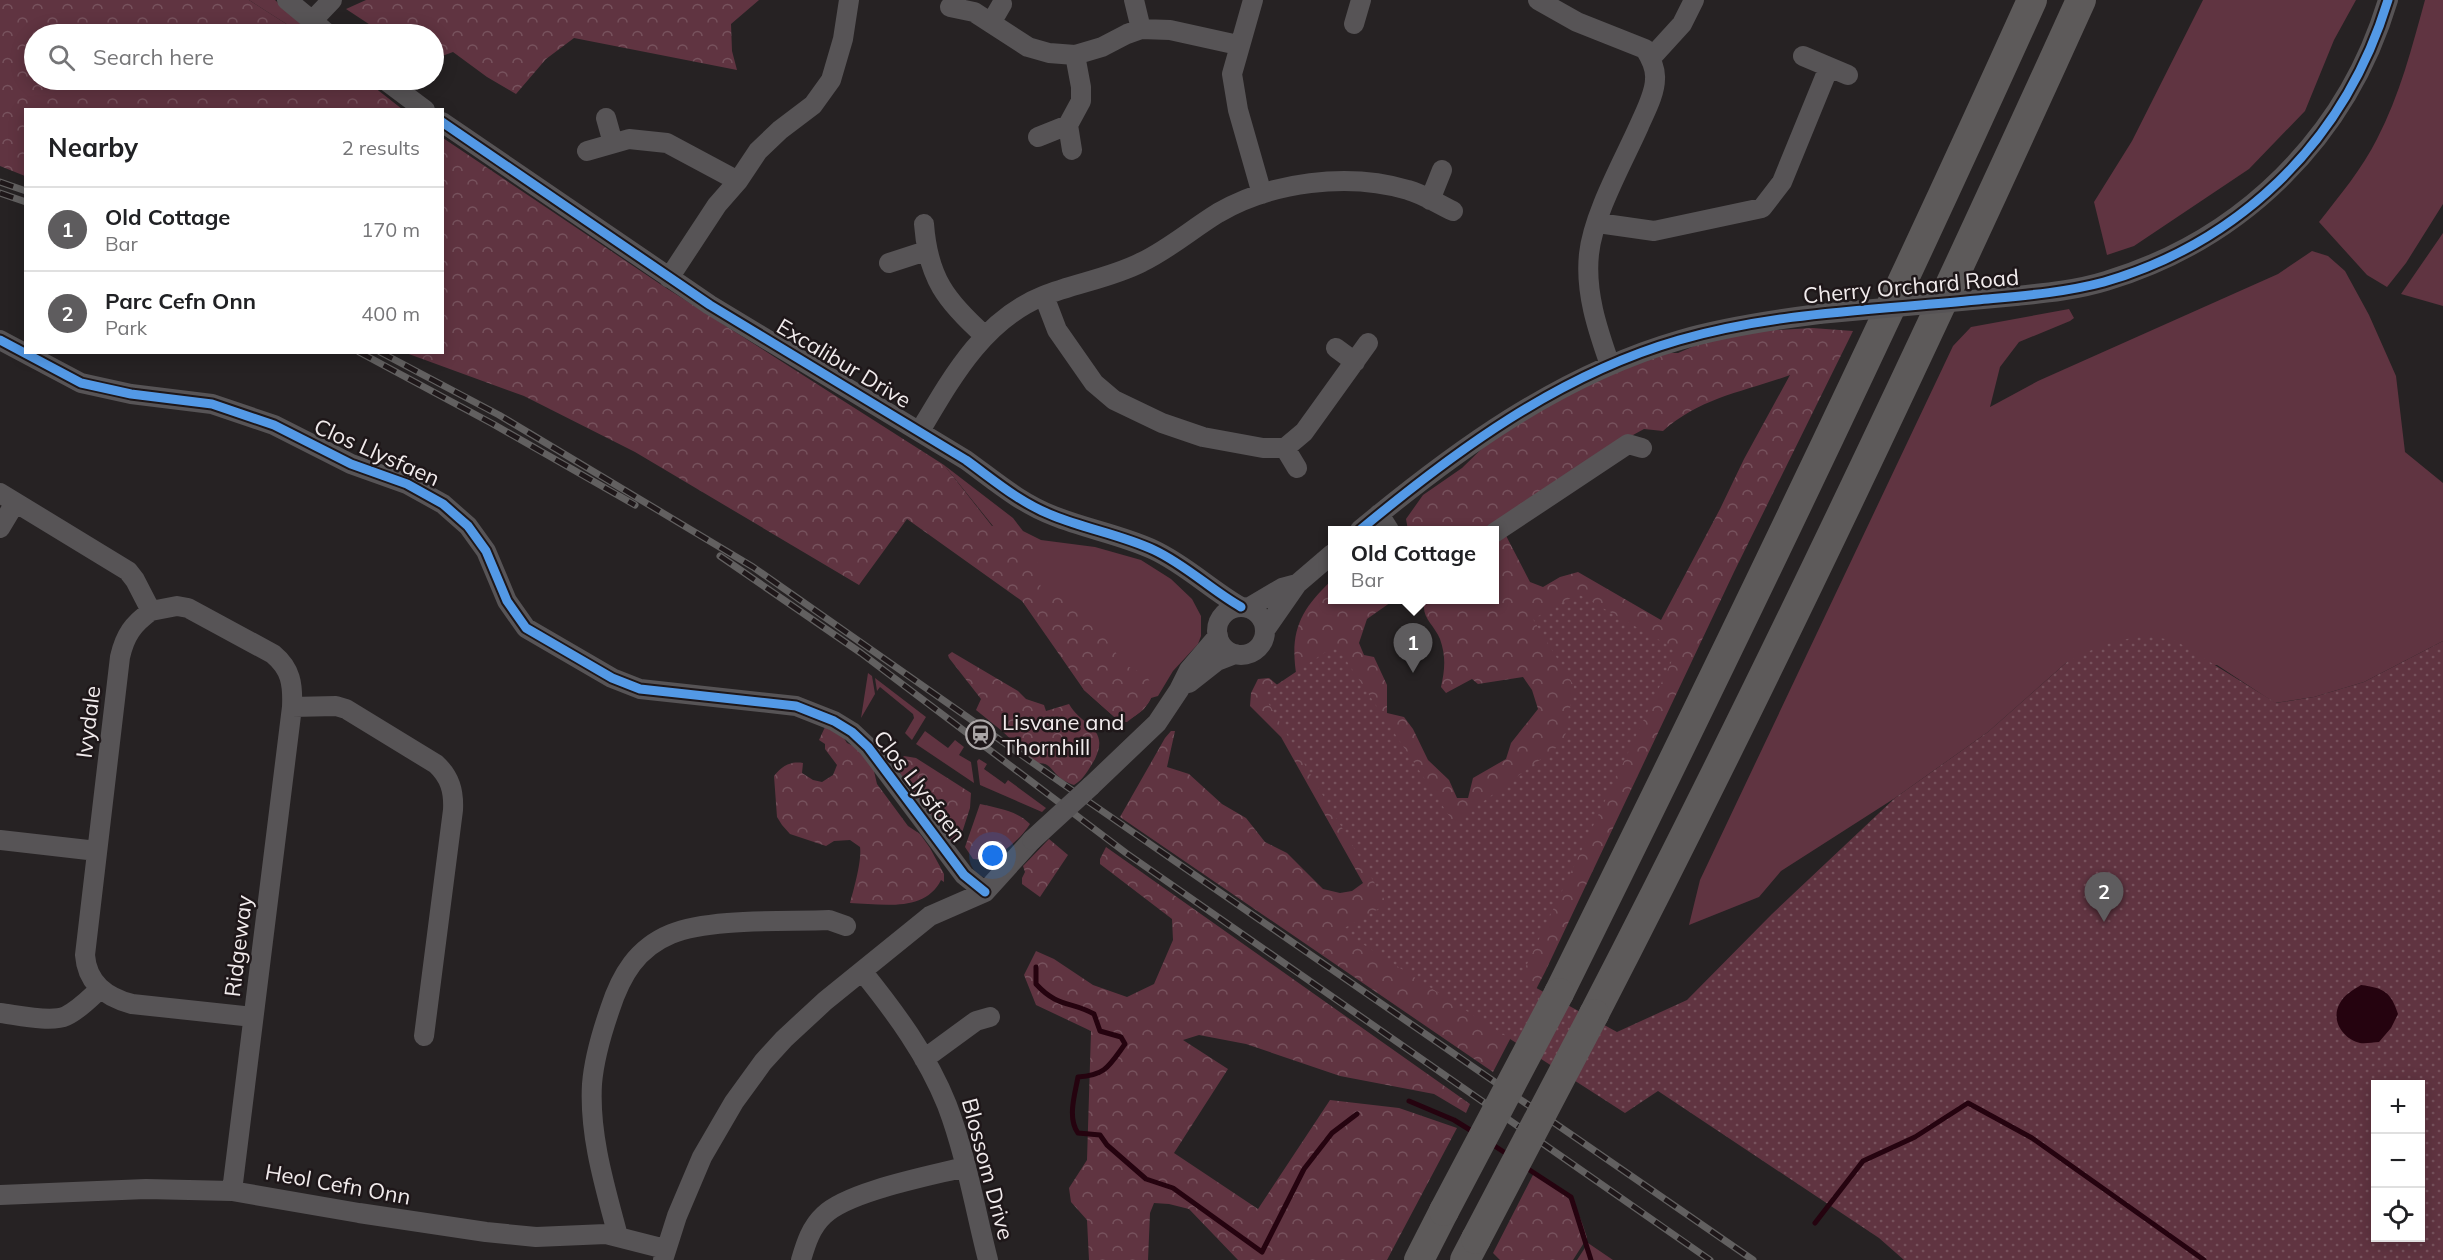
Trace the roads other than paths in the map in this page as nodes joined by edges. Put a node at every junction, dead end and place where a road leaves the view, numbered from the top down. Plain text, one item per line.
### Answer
1 (287, 0) edge
2 (332, 0) edge
3 (849, 0) edge
4 (1134, 0) edge
5 (1252, 0) edge
6 (1361, 0) edge
7 (1538, 0) edge
8 (1694, 0) edge
9 (2032, 0) edge
10 (2080, 0) edge
11 (2388, 0) edge
12 (1002, 4) dead end
13 (950, 7) dead end
14 (311, 22) junction
15 (991, 23) junction
16 (314, 24) edge
17 (1354, 24) dead end
18 (1141, 30) junction
19 (1239, 45) junction
20 (1075, 55) junction
21 (1803, 56) dead end
22 (1651, 58) junction
23 (1828, 67) junction
24 (1848, 75) dead end
25 (398, 90) edge
26 (421, 108) edge
27 (606, 117) dead end
28 (444, 123) edge
29 (1068, 125) junction
30 (1038, 137) dead end
31 (613, 143) junction
32 (1072, 150) dead end
33 (586, 151) dead end
34 (1442, 170) dead end
35 (738, 181) junction
36 (1262, 194) junction
37 (1430, 200) junction
38 (1453, 211) dead end
39 (1598, 223) junction
40 (924, 224) dead end
41 (926, 251) junction
42 (889, 262) dead end
43 (669, 278) junction
44 (1044, 296) junction
45 (985, 336) junction
46 (0, 340) edge
47 (1368, 343) dead end
48 (1336, 348) dead end
49 (24, 353) edge
50 (26, 354) edge
51 (1355, 362) junction
52 (1610, 365) junction
53 (920, 431) junction
54 (1286, 448) junction
55 (1642, 448) dead end
56 (1297, 468) dead end
57 (8, 498) edge
58 (1384, 522) edge
59 (0, 528) edge
60 (1499, 530) edge
61 (1328, 557) edge
62 (1187, 572) junction
63 (1297, 584) junction
64 (1245, 607) junction
65 (151, 611) junction
66 (1265, 630) junction
67 (1218, 633) junction
68 (1235, 654) junction
69 (1179, 690) junction
70 (292, 707) junction
71 (0, 840) edge
72 (97, 851) junction
73 (985, 892) junction
74 (846, 926) dead end
75 (862, 971) junction
76 (100, 989) junction
77 (0, 1013) edge
78 (253, 1017) junction
79 (990, 1017) dead end
80 (424, 1036) dead end
81 (924, 1059) junction
82 (965, 1167) junction
83 (232, 1191) junction
84 (0, 1195) edge
85 (618, 1236) junction
86 (1470, 1250) edge
87 (664, 1255) edge
88 (801, 1260) edge
89 (988, 1260) edge
90 (1419, 1260) edge

1 - 14 street
2 - 14 street
3 - 35 street
4 - 18 street
5 - 19 street
6 - 17 street
7 - 22 street
8 - 22 street
9 - 90 highway, bridge
10 - 86 highway, bridge
11 - 52 street, Cherry Orchard Road, bridge
12 - 15 street
13 - 15 street
14 - 16 street
15 - 20 street
18 - 19 street
18 - 20 street
19 - 36 street
20 - 29 street
21 - 23 street
22 - 39 street
23 - 24 street
23 - 39 street
25 - 26 street
27 - 31 street
28 - 43 street, Excalibur Drive
29 - 30 street
29 - 32 street
31 - 33 street
31 - 35 street
34 - 37 street
35 - 43 street
36 - 37 street
36 - 44 street
37 - 38 street
39 - 52 street
40 - 41 street
41 - 42 street
41 - 45 street
43 - 53 street, Excalibur Drive
44 - 45 street
44 - 54 street
45 - 53 street
46 - 49 street, Clos Llysfaen
47 - 51 street
48 - 51 street
50 - 73 street, Clos Llysfaen
51 - 54 street
52 - 58 street, Cherry Orchard Road
53 - 62 street, Excalibur Drive
54 - 56 street
55 - 60 street
57 - 59 street
57 - 65 street
61 - 63 street
62 - 64 street, Excalibur Drive
62 - 67 street, Excalibur Drive
63 - 64 street
63 - 66 street
64 - 66 street
64 - 67 street
65 - 70 street, Ridgeway
65 - 72 street, Ivydale
66 - 68 street
67 - 68 street
67 - 69 street
68 - 69 street
69 - 73 street, bridge
70 - 78 street, Ridgeway
70 - 80 street
71 - 72 street
72 - 76 street, Ivydale
73 - 75 street
74 - 85 street
75 - 81 street, Blossom Drive
75 - 87 street
76 - 77 street
76 - 78 street
78 - 83 street, Ridgeway
79 - 81 street
81 - 82 street, Blossom Drive
82 - 88 street
82 - 89 street, Blossom Drive
83 - 84 street, Heol Cefn Onn
83 - 85 street, Heol Cefn Onn
85 - 87 street, Heol Cefn Onn

